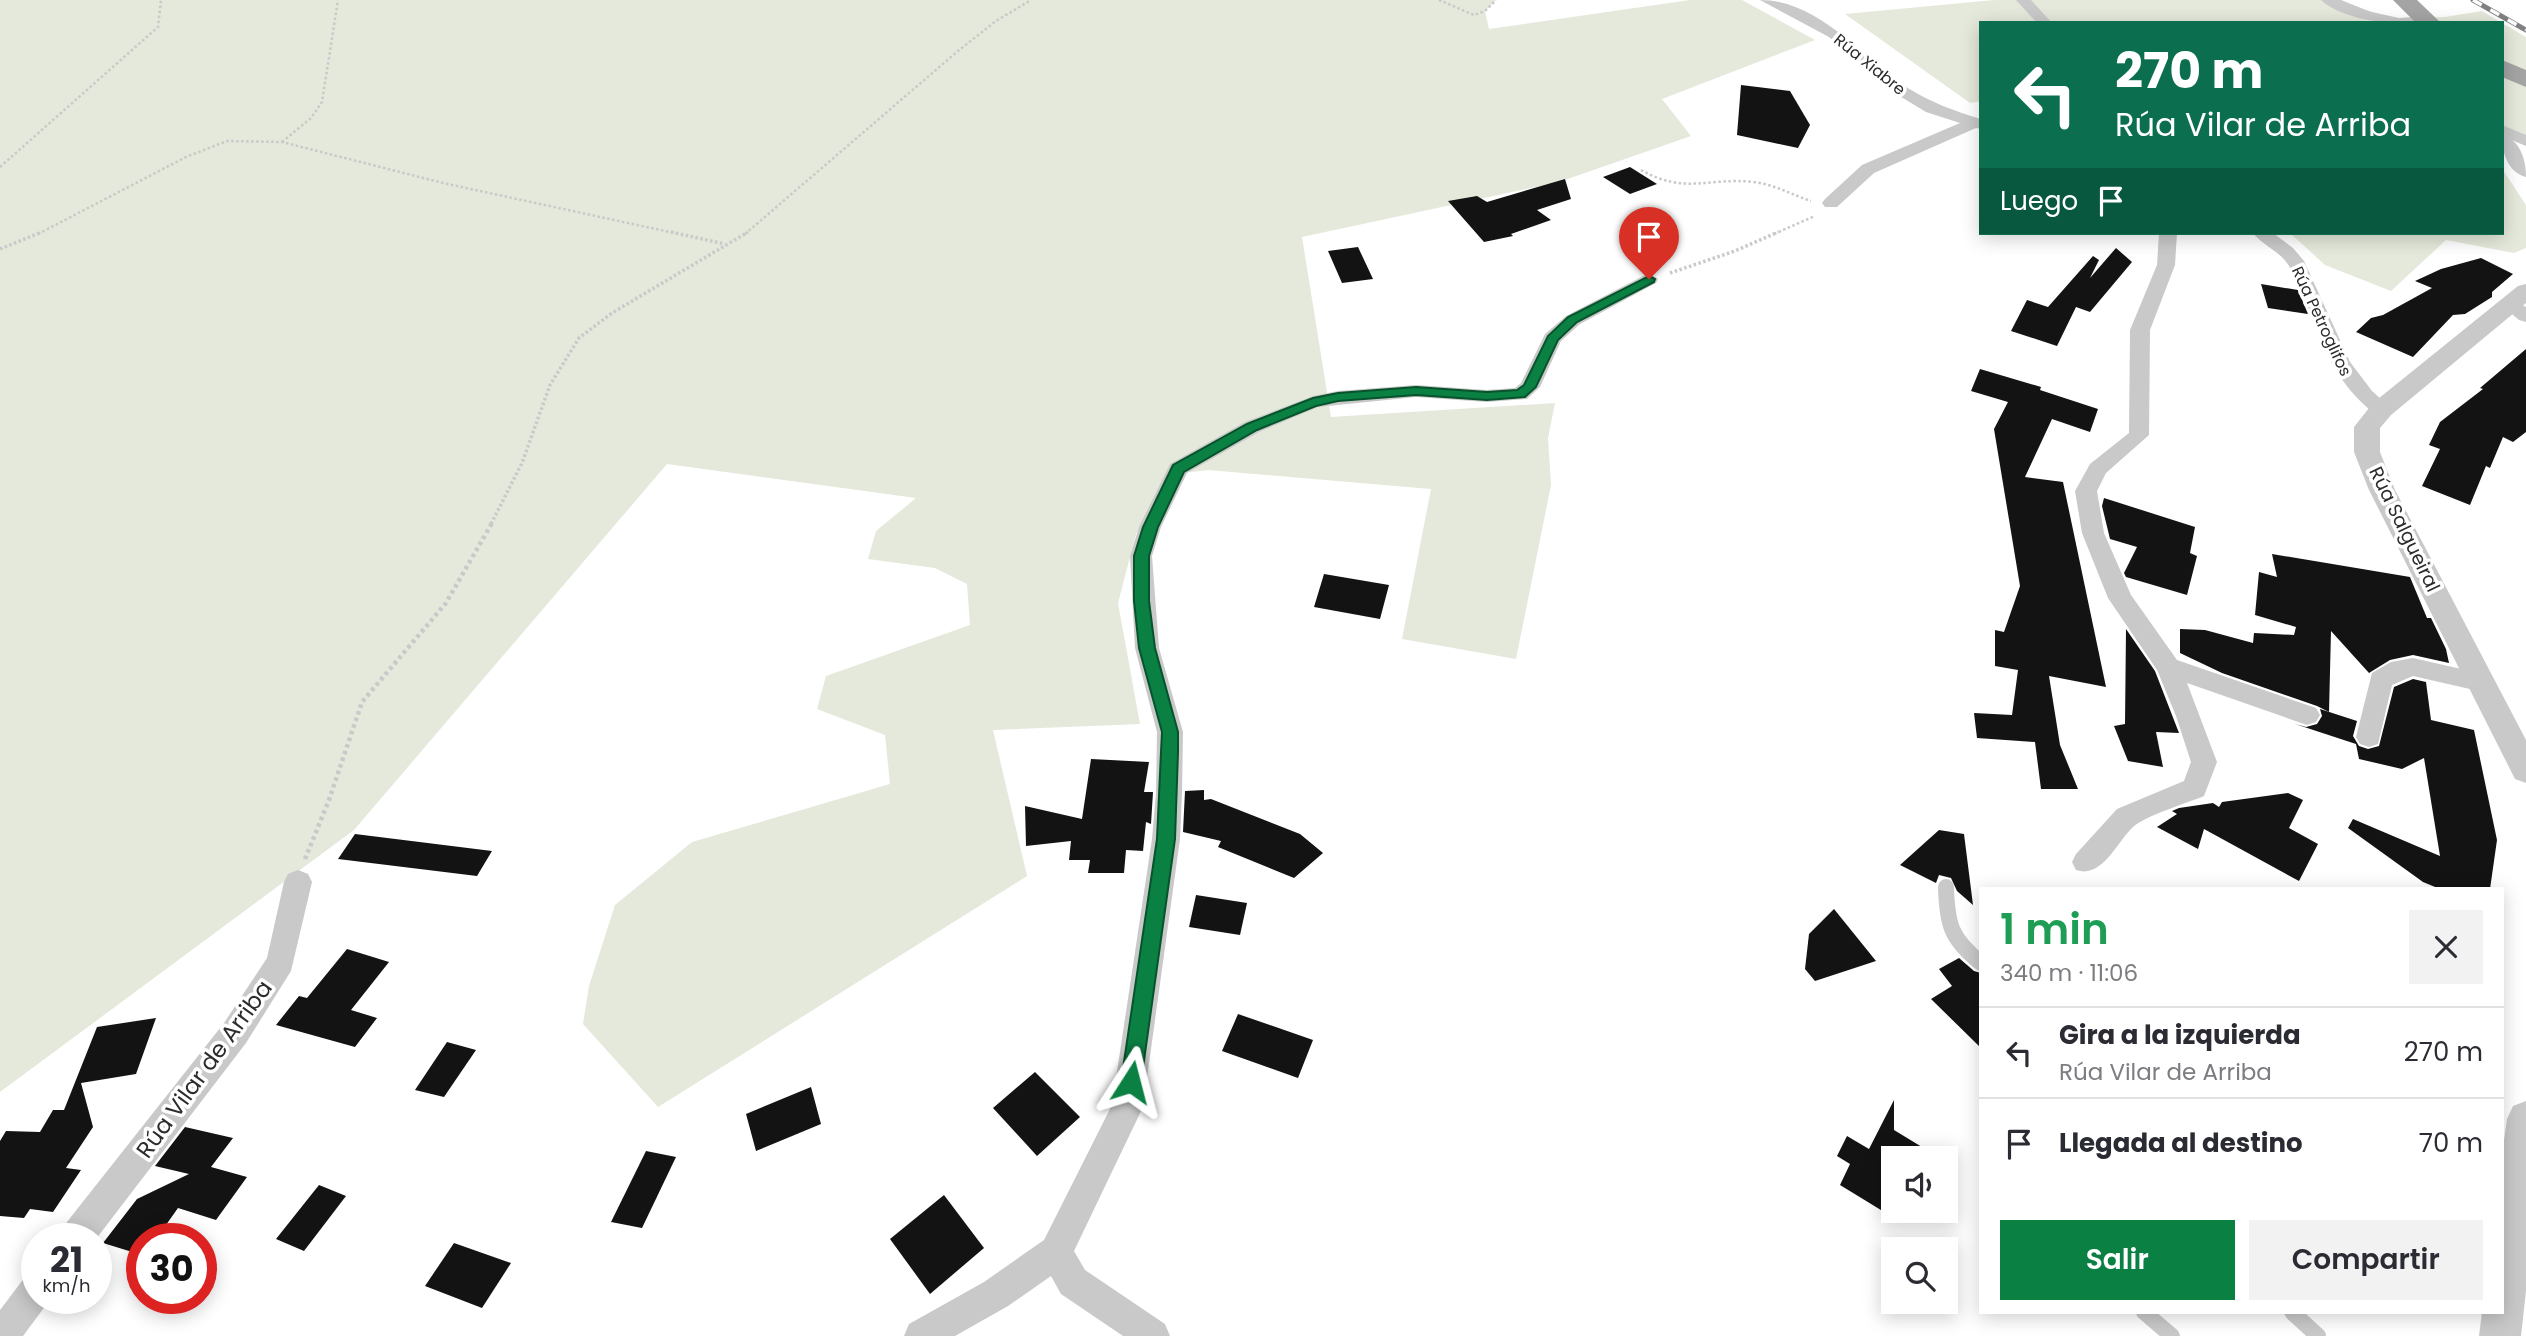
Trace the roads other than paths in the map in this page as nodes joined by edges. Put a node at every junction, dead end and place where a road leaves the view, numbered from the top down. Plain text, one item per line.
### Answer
1 (1767, 0) edge
2 (2023, 0) edge
3 (2328, 0) edge
4 (2401, 15) edge
5 (2043, 21) edge
6 (2425, 21) edge
7 (2504, 68) edge
8 (2526, 80) edge
9 (1978, 123) edge
10 (2504, 131) edge
11 (2526, 141) edge
12 (2504, 144) edge
13 (2526, 171) edge
14 (1831, 203) road end
15 (2168, 235) edge
16 (2264, 235) edge
17 (1649, 279) road end
18 (2520, 304) edge
19 (2382, 409) junction
20 (2168, 667) junction
21 (2483, 683) junction
22 (2307, 715) dead end
23 (2369, 737) dead end
24 (2526, 770) edge
25 (2086, 862) dead end
26 (298, 882) road end
27 (1946, 887) dead end
28 (1979, 961) edge
29 (2526, 1119) edge
30 (87, 1223) edge
31 (1056, 1252) junction
32 (2504, 1303) edge
33 (21, 1310) edge
34 (2146, 1314) edge
35 (2294, 1314) edge
36 (2503, 1314) edge
37 (2, 1336) edge
38 (921, 1336) edge
39 (1153, 1336) edge
40 (2172, 1336) edge
41 (2318, 1336) edge
42 (2500, 1336) edge

1 - 9 street, Rúa Xiabre
2 - 5 street
3 - 4 street
4 - 6 main road
7 - 8 main road
9 - 14 street
10 - 11 street
12 - 13 street
15 - 20 street
16 - 19 street, Rúa Petroglifos
17 - 31 street
18 - 19 street, Rúa Salgueiral
19 - 21 street, Rúa Salgueiral
20 - 22 street
20 - 25 street
21 - 23 street
21 - 24 street, Rúa Salgueiral
26 - 30 street, Rúa Vilar de Arriba
27 - 28 lane
29 - 32 street
31 - 38 street
31 - 39 street
33 - 37 street
34 - 40 lane
35 - 41 lane
36 - 42 street

